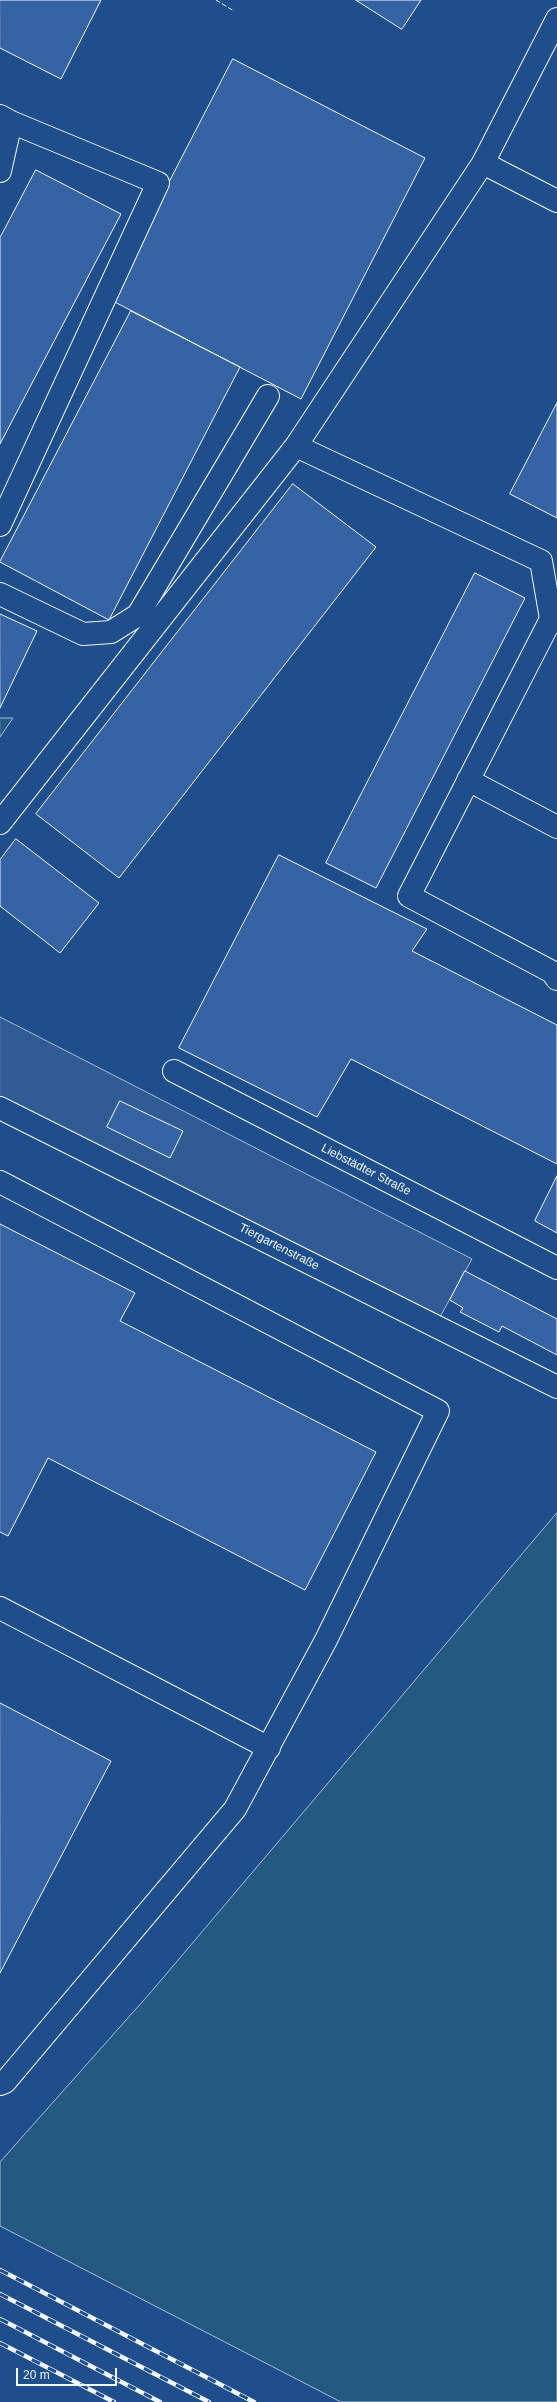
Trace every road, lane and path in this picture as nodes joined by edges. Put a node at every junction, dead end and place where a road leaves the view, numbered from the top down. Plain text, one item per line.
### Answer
1 (557, 19) edge
2 (6, 119) edge
3 (483, 163) junction
4 (0, 171) edge
5 (557, 200) edge
6 (268, 396) dead end
7 (296, 446) junction
8 (0, 525) edge
9 (0, 594) edge
10 (554, 621) edge
11 (468, 780) junction
12 (0, 824) edge
13 (557, 827) edge
14 (557, 979) edge
15 (174, 1071) dead end
16 (0, 1108) edge
17 (0, 1182) edge
18 (557, 1268) edge
19 (557, 1387) edge
20 (0, 1608) edge
21 (269, 1748) junction
22 (0, 2084) edge

1 - 3 lane
2 - 4 lane
2 - 8 lane
3 - 5 lane
3 - 7 lane
6 - 9 lane
7 - 10 lane
7 - 12 lane
10 - 11 lane
11 - 13 lane
11 - 14 lane
15 - 18 lane, Liebstädter Straße
16 - 19 lane, Tiergartenstraße
17 - 21 lane
20 - 21 lane
21 - 22 lane

